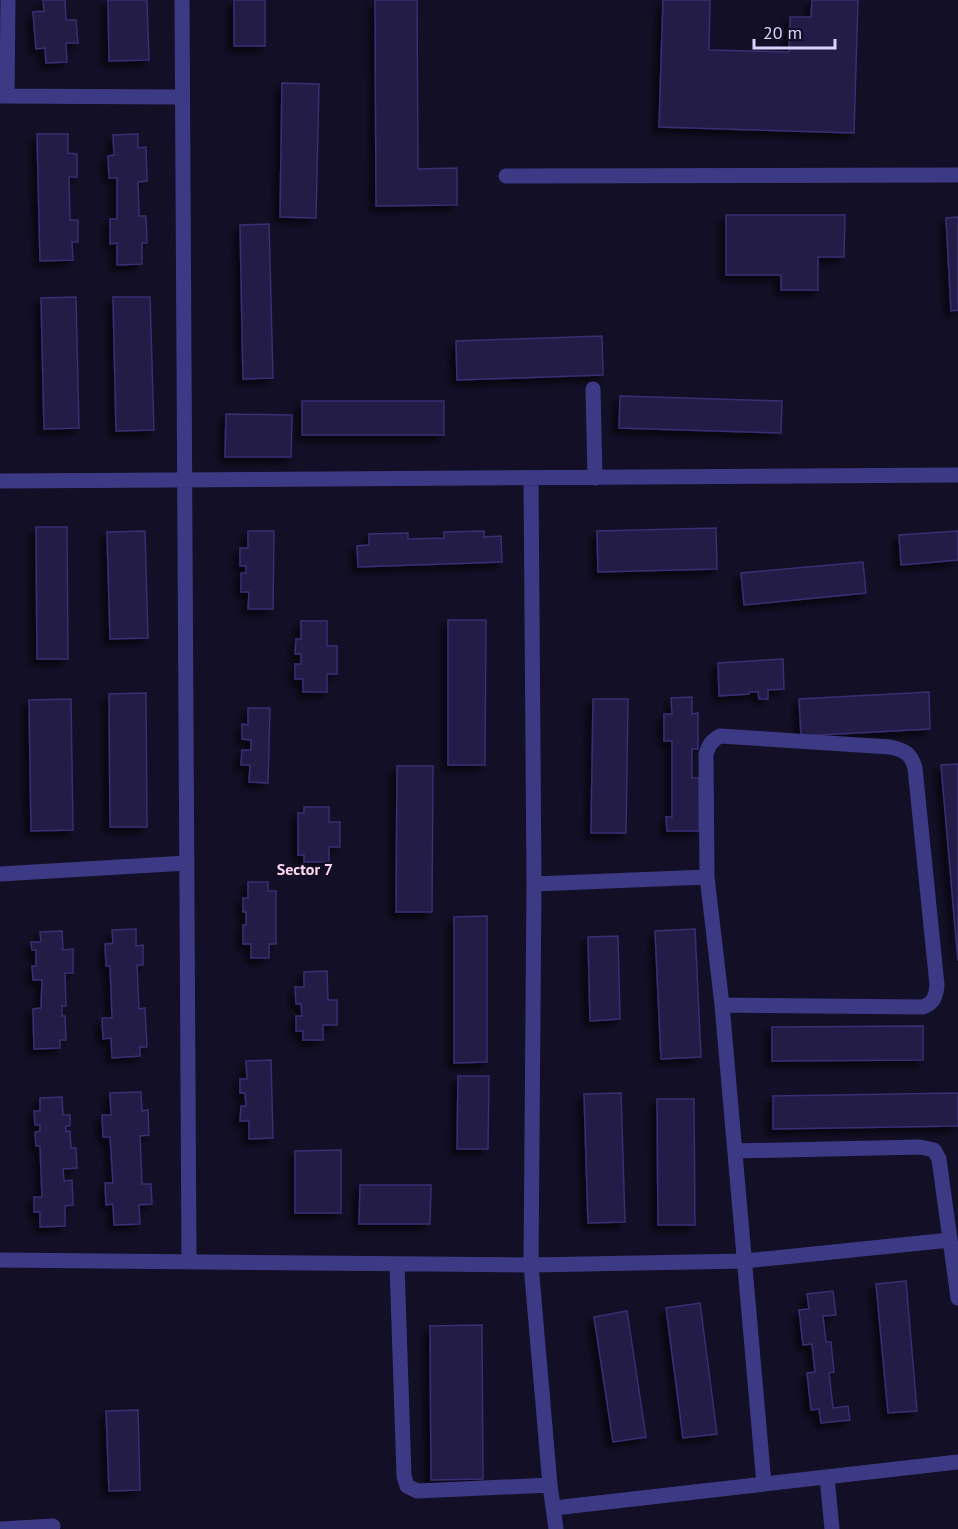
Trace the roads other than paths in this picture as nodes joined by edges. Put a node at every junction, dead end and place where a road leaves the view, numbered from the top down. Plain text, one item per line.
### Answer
1 (8, 0) edge
2 (182, 0) edge
3 (3, 96) edge
4 (182, 97) junction
5 (958, 174) edge
6 (506, 176) dead end
7 (593, 389) dead end
8 (958, 474) edge
9 (531, 478) junction
10 (595, 478) junction
11 (185, 480) junction
12 (0, 481) edge
13 (187, 863) junction
14 (0, 874) edge
15 (707, 877) junction
16 (534, 884) junction
17 (722, 1005) junction
18 (735, 1151) junction
19 (951, 1240) junction
20 (0, 1260) edge
21 (189, 1262) junction
22 (745, 1262) junction
23 (397, 1264) junction
24 (531, 1265) junction
25 (958, 1298) edge
26 (958, 1462) edge
27 (827, 1477) junction
28 (764, 1484) junction
29 (550, 1485) junction
30 (554, 1508) junction
31 (53, 1526) dead end
32 (2, 1529) edge
33 (556, 1529) edge
34 (832, 1529) edge

1 - 3 street
2 - 4 street
3 - 4 street
4 - 11 street
5 - 6 street
7 - 10 street
8 - 10 street
9 - 10 street
9 - 11 street
9 - 16 street
11 - 12 street
11 - 13 street
13 - 14 street
13 - 21 street
15 - 16 street
15 - 17 street
15 - 17 street
16 - 24 street
17 - 18 street
18 - 19 street
18 - 22 street
19 - 22 street
19 - 25 street
20 - 21 street
21 - 23 street
22 - 24 street
22 - 28 street
23 - 24 street
23 - 29 street
24 - 29 street
26 - 27 street
27 - 28 street
27 - 34 street
28 - 30 street
29 - 30 street
30 - 33 street
31 - 32 street

